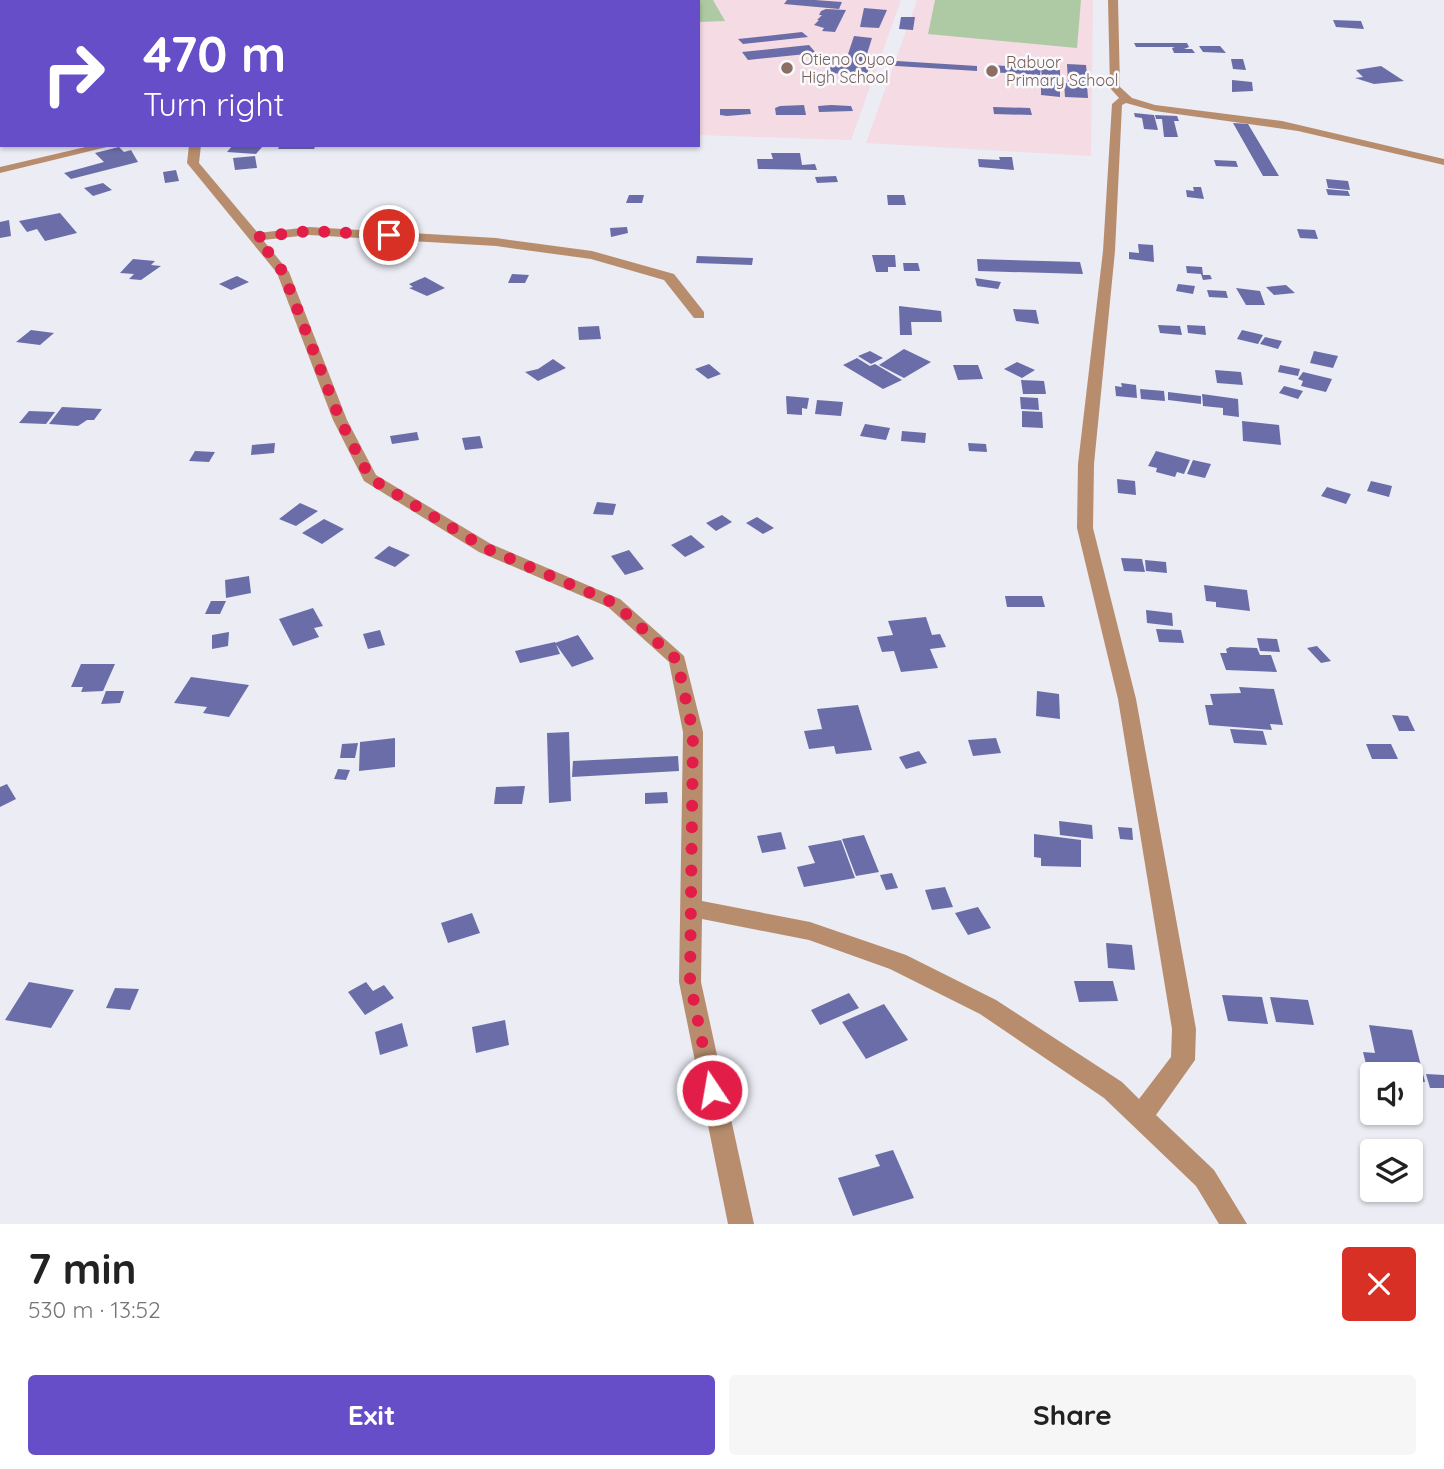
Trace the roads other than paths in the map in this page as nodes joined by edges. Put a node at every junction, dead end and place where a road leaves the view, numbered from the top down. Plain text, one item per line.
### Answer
1 (1113, 0) edge
2 (1124, 99) junction
3 (101, 147) edge
4 (195, 147) edge
5 (1444, 162) edge
6 (0, 170) edge
7 (257, 237) junction
8 (699, 316) dead end
9 (691, 908) junction
10 (1140, 1116) junction
11 (741, 1224) edge
12 (1234, 1224) edge

1 - 2 street
2 - 5 street
2 - 10 street
3 - 6 street
4 - 7 street
7 - 8 street
7 - 9 street
9 - 10 street
9 - 11 street
10 - 12 street

